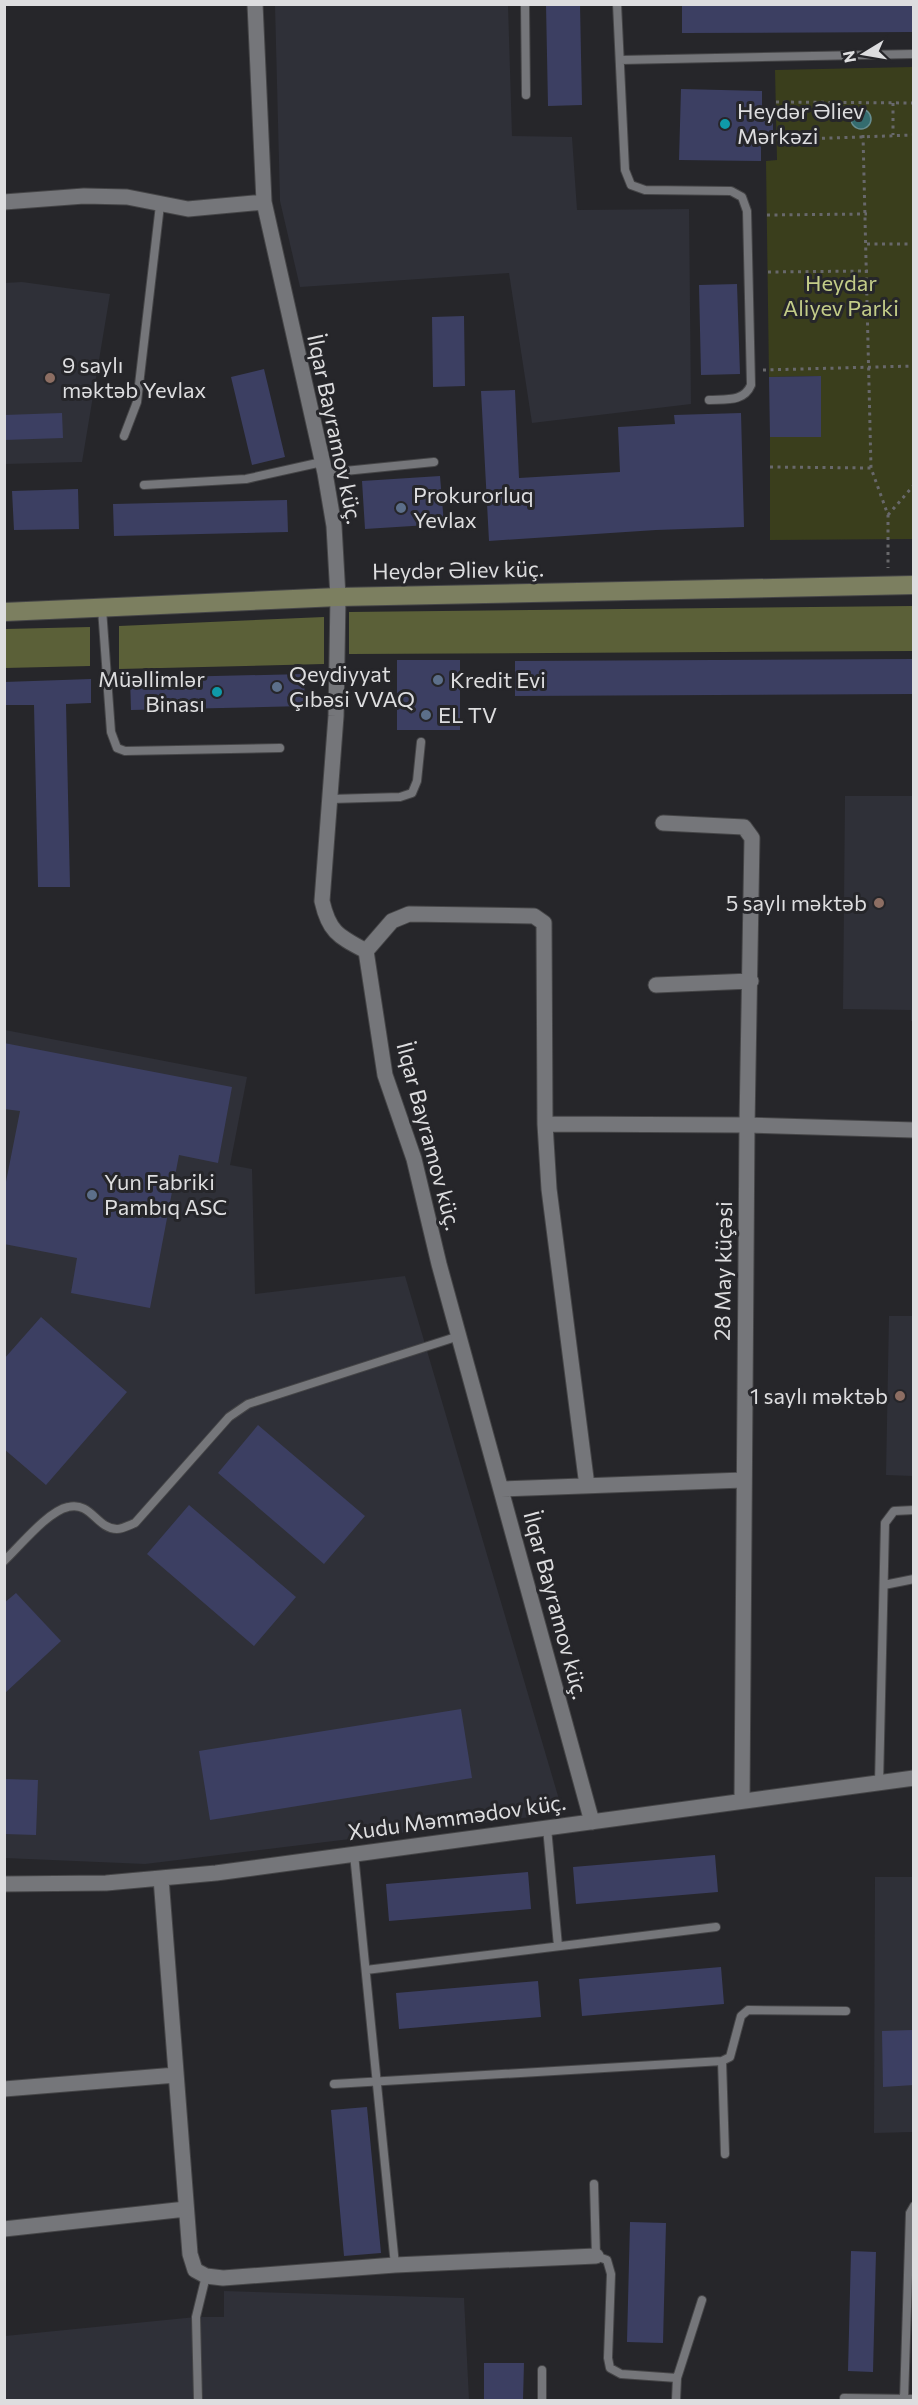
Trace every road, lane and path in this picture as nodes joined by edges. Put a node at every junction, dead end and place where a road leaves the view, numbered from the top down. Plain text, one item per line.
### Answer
1 (255, 4) edge
2 (525, 4) edge
3 (616, 4) edge
4 (914, 54) edge
5 (620, 60) junction
6 (526, 95) dead end
7 (776, 102) dead end
8 (893, 103) junction
9 (914, 103) edge
10 (863, 135) junction
11 (893, 135) junction
12 (914, 135) edge
13 (777, 140) dead end
14 (4, 202) edge
15 (264, 202) junction
16 (160, 205) junction
17 (867, 214) junction
18 (767, 215) dead end
19 (867, 243) junction
20 (914, 244) edge
21 (868, 271) junction
22 (768, 272) dead end
23 (914, 366) edge
24 (868, 367) junction
25 (758, 370) dead end
26 (710, 400) dead end
27 (124, 435) dead end
28 (434, 462) dead end
29 (324, 467) junction
30 (770, 467) dead end
31 (871, 468) junction
32 (144, 485) dead end
33 (914, 485) edge
34 (888, 515) junction
35 (888, 585) junction
36 (914, 585) edge
37 (338, 597) junction
38 (102, 607) junction
39 (4, 612) edge
40 (421, 742) dead end
41 (280, 748) dead end
42 (331, 799) junction
43 (663, 823) dead end
44 (366, 951) junction
45 (752, 981) junction
46 (656, 985) dead end
47 (545, 1124) junction
48 (747, 1125) junction
49 (914, 1130) edge
50 (459, 1336) junction
51 (743, 1480) junction
52 (587, 1486) junction
53 (501, 1489) junction
54 (914, 1510) edge
55 (4, 1561) edge
56 (914, 1579) edge
57 (884, 1585) junction
58 (914, 1778) edge
59 (879, 1783) junction
60 (742, 1800) junction
61 (592, 1822) junction
62 (547, 1828) junction
63 (354, 1854) junction
64 (161, 1878) junction
65 (4, 1884) edge
66 (716, 1928) dead end
67 (558, 1946) junction
68 (366, 1971) junction
69 (846, 2011) dead end
70 (722, 2061) junction
71 (176, 2075) junction
72 (377, 2080) junction
73 (334, 2084) dead end
74 (4, 2089) edge
75 (725, 2154) dead end
76 (594, 2184) dead end
77 (914, 2206) edge
78 (186, 2209) junction
79 (4, 2229) edge
80 (596, 2256) junction
81 (395, 2265) junction
82 (206, 2276) junction
83 (702, 2300) dead end
84 (542, 2370) dead end
85 (677, 2378) junction
86 (844, 2398) dead end
87 (914, 2399) edge
88 (198, 2400) edge
89 (542, 2400) edge
90 (676, 2400) edge
91 (904, 2400) edge

1 - 15 street, İlqar Bayramov küç.
2 - 6 lane
3 - 5 lane
4 - 5 lane
5 - 26 lane
7 - 8 path
8 - 9 path
8 - 11 path
10 - 11 path
10 - 13 path
10 - 17 path
11 - 12 path
14 - 16 street
15 - 16 street
15 - 29 street, İlqar Bayramov küç.
16 - 27 lane
17 - 18 path
17 - 19 path
19 - 20 path
19 - 21 path
21 - 22 path
21 - 24 path
23 - 24 path
24 - 25 path
24 - 31 path
28 - 29 lane
29 - 32 lane
29 - 37 street, İlqar Bayramov küç.
30 - 31 path
31 - 34 path
33 - 34 path
34 - 35 path
35 - 36 street, Heydər Əliev küç.
35 - 37 street, Heydər Əliev küç.
37 - 38 street, Heydər Əliev küç.
37 - 42 street, İlqar Bayramov küç.
38 - 39 street, Heydər Əliev küç.
38 - 41 lane
40 - 42 lane
42 - 44 street, İlqar Bayramov küç.
43 - 45 street, 28 May küçəsi
44 - 47 street
44 - 50 street, İlqar Bayramov küç.
45 - 46 street
45 - 48 street, 28 May küçəsi
47 - 48 street
47 - 52 street
48 - 49 street
48 - 51 street, 28 May küçəsi
50 - 53 street, İlqar Bayramov küç.
50 - 55 lane
51 - 52 street
51 - 60 street, 28 May küçəsi
52 - 53 street
53 - 61 street, İlqar Bayramov küç.
54 - 57 lane
56 - 57 lane
57 - 59 lane
58 - 59 street, Xudu Məmmədov küç.
59 - 60 street, Xudu Məmmədov küç.
60 - 61 street, Xudu Məmmədov küç.
61 - 62 street, Xudu Məmmədov küç.
62 - 63 street, Xudu Məmmədov küç.
62 - 67 lane
63 - 64 street, Xudu Məmmədov küç.
63 - 68 lane
64 - 65 street, Xudu Məmmədov küç.
64 - 71 street
66 - 67 lane
67 - 68 lane
68 - 72 lane
69 - 70 lane
70 - 72 lane
70 - 75 lane
71 - 74 street
71 - 78 street
72 - 73 lane
72 - 81 lane
76 - 80 lane
77 - 91 lane
78 - 79 street
78 - 82 street
80 - 81 street
80 - 85 lane
81 - 82 street
82 - 88 lane
83 - 85 lane
84 - 89 lane
85 - 90 lane
86 - 91 lane
87 - 91 lane

